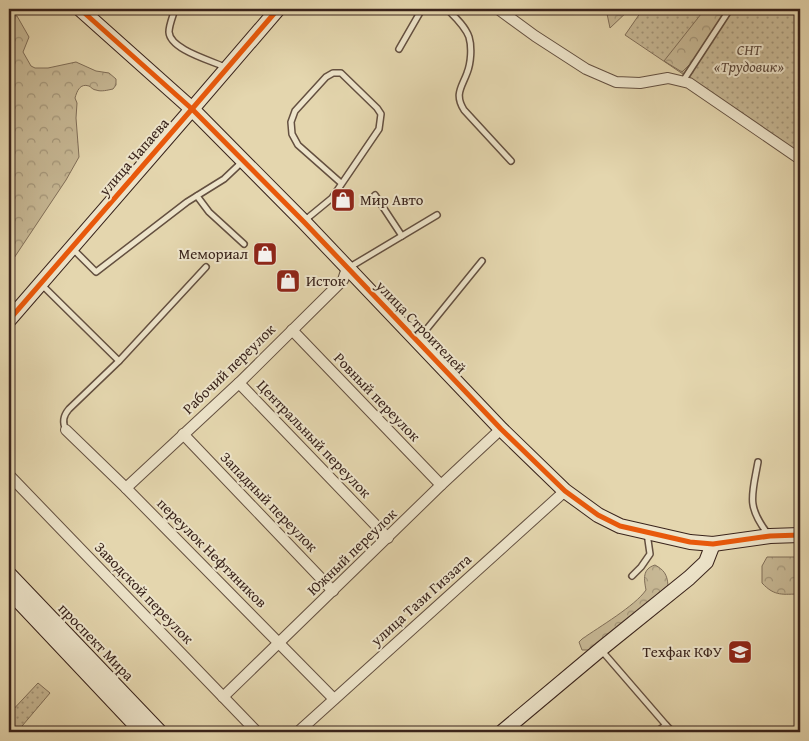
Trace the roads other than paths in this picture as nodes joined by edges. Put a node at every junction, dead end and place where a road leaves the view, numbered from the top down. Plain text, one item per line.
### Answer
1 (80, 9) edge
2 (175, 9) edge
3 (278, 9) edge
4 (422, 9) edge
5 (447, 9) edge
6 (498, 9) edge
7 (730, 9) edge
8 (400, 49) dead end
9 (227, 68) junction
10 (682, 81) junction
11 (192, 109) junction
12 (800, 159) edge
13 (244, 161) junction
14 (511, 161) dead end
15 (341, 183) junction
16 (375, 195) dead end
17 (197, 196) junction
18 (437, 215) dead end
19 (304, 222) junction
20 (402, 236) junction
21 (244, 244) dead end
22 (71, 248) junction
23 (482, 261) dead end
24 (206, 268) dead end
25 (347, 268) junction
26 (40, 284) junction
27 (9, 320) edge
28 (292, 330) junction
29 (417, 341) junction
30 (119, 361) junction
31 (239, 383) junction
32 (501, 428) junction
33 (66, 430) joint
34 (183, 434) junction
35 (758, 462) dead end
36 (9, 475) edge
37 (441, 484) junction
38 (126, 488) junction
39 (566, 491) junction
40 (647, 533) junction
41 (800, 535) edge
42 (770, 536) junction
43 (388, 538) junction
44 (713, 544) junction
45 (9, 574) edge
46 (632, 576) dead end
47 (9, 590) edge
48 (333, 591) junction
49 (279, 644) junction
50 (601, 649) junction
51 (223, 697) junction
52 (334, 699) junction
53 (666, 725) junction
54 (142, 732) edge
55 (160, 732) edge
56 (257, 732) edge
57 (298, 732) edge
58 (502, 732) edge
59 (656, 732) edge
60 (673, 732) edge

1 - 11 street, улица Строителей
2 - 9 lane
3 - 9 street, улица Чапаева
4 - 8 lane
5 - 14 lane
6 - 10 street
7 - 10 lane
9 - 11 street, улица Чапаева
10 - 12 street
11 - 13 street, улица Строителей
11 - 22 street, улица Чапаева
13 - 17 lane
13 - 19 street, улица Строителей
15 - 15 lane
15 - 19 lane
16 - 20 lane
17 - 21 lane
17 - 22 lane
18 - 20 lane
19 - 25 street, улица Строителей
20 - 25 lane
22 - 26 street, улица Чапаева
23 - 29 lane
24 - 30 lane
25 - 28 street, Рабочий переулок
25 - 29 street, улица Строителей
26 - 27 street, улица Чапаева
26 - 30 lane
28 - 31 street, Рабочий переулок
28 - 37 street, Ровный переулок
29 - 32 street, улица Строителей
30 - 33 lane
31 - 34 street, Рабочий переулок
31 - 43 street, Центральный переулок
32 - 37 street, Южный переулок
32 - 39 street, улица Строителей
33 - 38 street, переулок Нефтяников
34 - 38 street, Рабочий переулок
34 - 48 street, Западный переулок
35 - 42 lane
36 - 51 street, Заводской переулок
37 - 43 street, Южный переулок
38 - 49 street, переулок Нефтяников
39 - 40 street, улица Строителей
39 - 52 street, улица Тази Гиззата
40 - 44 street, улица Строителей
40 - 46 lane
41 - 42 street, улица Строителей
42 - 44 street, улица Строителей
43 - 48 street, Южный переулок
44 - 50 street
45 - 55 street, проспект Мира
47 - 54 street, проспект Мира
48 - 49 street, Южный переулок
49 - 51 street, Южный переулок
49 - 52 street, переулок Нефтяников
50 - 53 lane
50 - 58 street
51 - 56 street, Заводской переулок
52 - 57 street, улица Тази Гиззата
53 - 59 lane
53 - 60 lane

